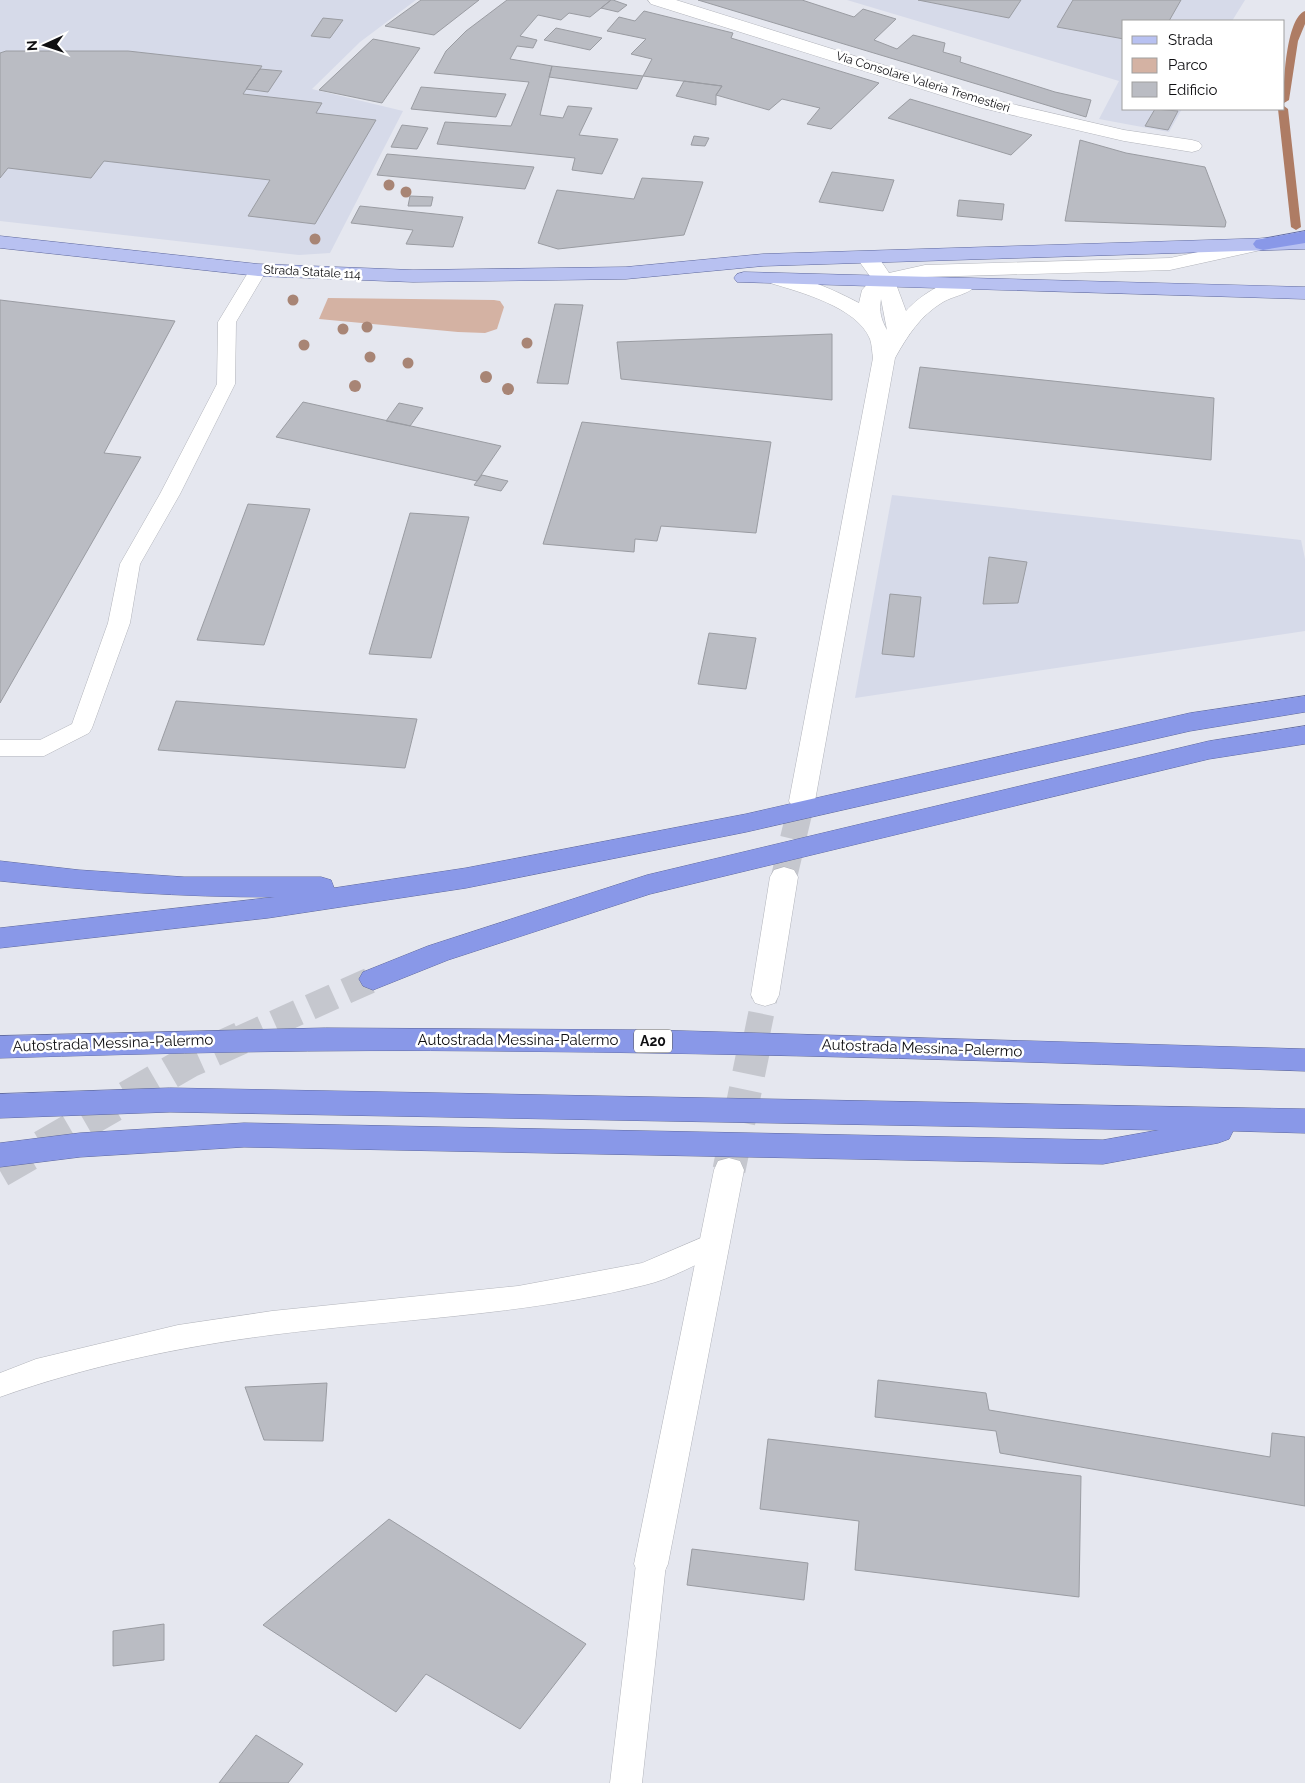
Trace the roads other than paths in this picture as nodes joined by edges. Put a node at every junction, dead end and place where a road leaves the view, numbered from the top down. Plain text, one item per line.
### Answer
1 (657, 0) edge
2 (1192, 146) dead end
3 (1305, 237) edge
4 (0, 242) edge
5 (1305, 243) edge
6 (1263, 244) junction
7 (866, 257) junction
8 (258, 270) junction
9 (626, 273) junction
10 (777, 279) junction
11 (884, 280) junction
12 (967, 284) junction
13 (1305, 293) edge
14 (872, 325) junction
15 (898, 333) junction
16 (884, 358) junction
17 (1305, 704) edge
18 (1305, 735) edge
19 (0, 748) edge
20 (802, 801) tunnel mouth
21 (0, 871) edge
22 (784, 877) tunnel mouth
23 (402, 887) junction
24 (0, 938) edge
25 (373, 979) tunnel mouth
26 (765, 995) tunnel mouth
27 (0, 1047) edge
28 (1305, 1060) edge
29 (0, 1106) edge
30 (1292, 1121) edge
31 (0, 1155) edge
32 (729, 1170) tunnel mouth
33 (715, 1243) junction
34 (0, 1385) edge
35 (651, 1564) joint
36 (626, 1783) edge

1 - 2 street, Via Consolare Valeria Tremestieri
3 - 6 highway
4 - 8 main road, Strada Statale 114
5 - 6 main road
6 - 7 main road
6 - 11 street
7 - 9 main road
7 - 11 street
8 - 9 main road, Strada Statale 114
8 - 19 lane
9 - 10 main road
10 - 11 main road
10 - 14 street
11 - 12 main road
11 - 14 street
11 - 15 street
12 - 13 main road
12 - 15 street
14 - 16 street
15 - 16 street
16 - 20 street
17 - 23 highway
18 - 25 highway
21 - 23 highway
22 - 26 street
23 - 24 highway
27 - 28 highway, Autostrada Messina-Palermo / A20
29 - 30 highway
30 - 31 highway
32 - 33 street
33 - 34 lane
33 - 35 street
35 - 36 lane

